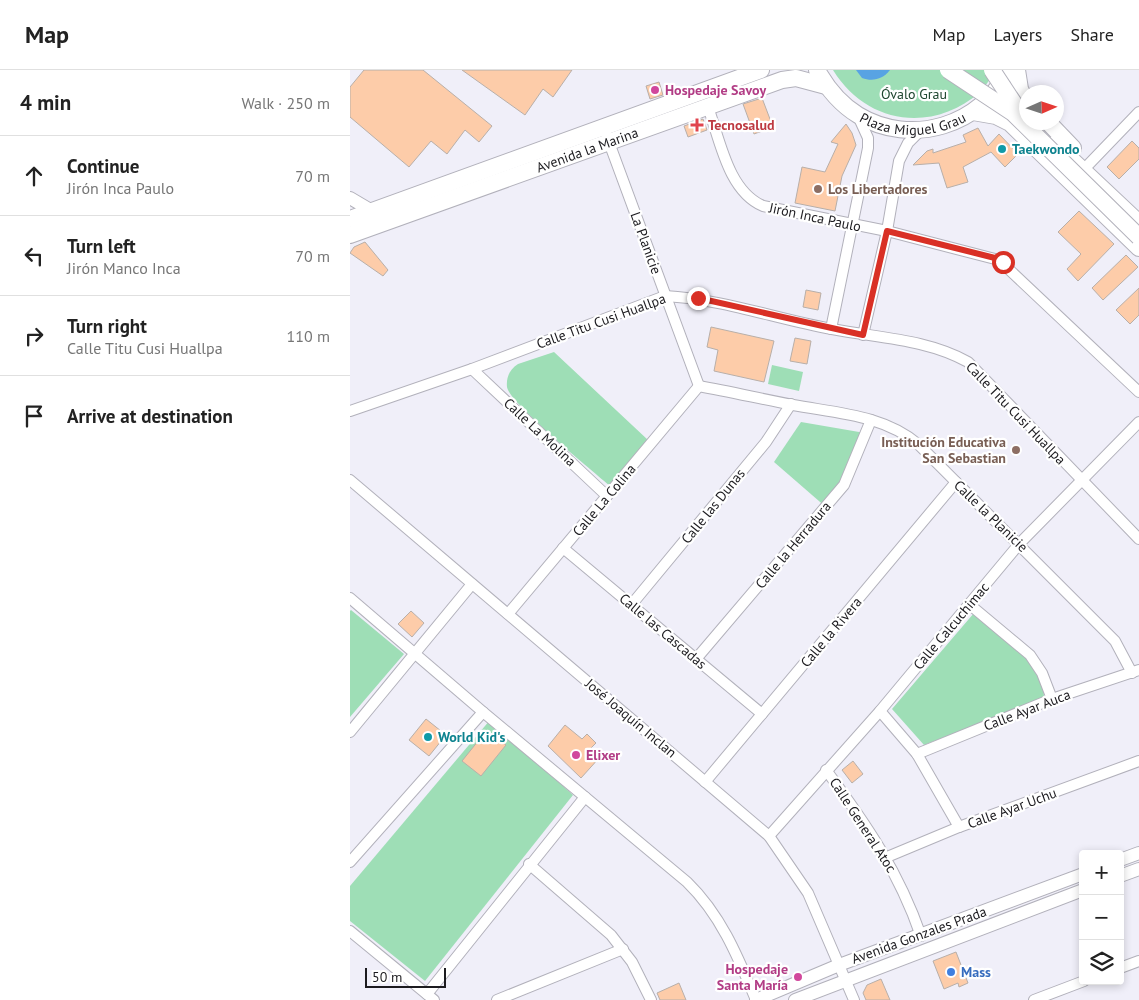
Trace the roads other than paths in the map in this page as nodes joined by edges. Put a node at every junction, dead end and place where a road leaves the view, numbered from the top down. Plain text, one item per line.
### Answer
1 (817, 70) edge
2 (948, 70) edge
3 (992, 70) edge
4 (1008, 70) edge
5 (1017, 70) edge
6 (752, 72) edge
7 (1019, 85) edge
8 (826, 86) junction
9 (708, 107) junction
10 (1019, 109) edge
11 (973, 112) junction
12 (1139, 112) edge
13 (857, 115) junction
14 (921, 130) junction
15 (1041, 130) edge
16 (1056, 130) edge
17 (607, 135) junction
18 (1089, 164) junction
19 (350, 198) edge
20 (372, 211) junction
21 (1139, 213) edge
22 (350, 219) edge
23 (1139, 223) edge
24 (854, 225) junction
25 (887, 231) junction
26 (350, 235) edge
27 (1139, 237) edge
28 (1139, 248) edge
29 (665, 296) junction
30 (831, 329) junction
31 (863, 335) junction
32 (472, 368) junction
33 (699, 386) junction
34 (1139, 392) edge
35 (790, 404) junction
36 (350, 410) edge
37 (871, 420) junction
38 (1139, 422) edge
39 (350, 480) edge
40 (1081, 480) junction
41 (956, 482) junction
42 (607, 496) junction
43 (1139, 539) edge
44 (1020, 543) junction
45 (563, 548) junction
46 (472, 584) junction
47 (350, 598) edge
48 (632, 604) junction
49 (970, 604) junction
50 (508, 614) junction
51 (414, 654) junction
52 (696, 659) junction
53 (1135, 671) edge
54 (1052, 699) junction
55 (880, 711) junction
56 (483, 712) junction
57 (762, 714) junction
58 (350, 732) edge
59 (916, 754) junction
60 (1139, 761) edge
61 (826, 770) junction
62 (705, 782) junction
63 (585, 797) junction
64 (959, 827) junction
65 (769, 836) junction
66 (1139, 853) edge
67 (887, 857) junction
68 (1124, 859) edge
69 (350, 862) edge
70 (529, 864) junction
71 (1139, 870) edge
72 (1124, 875) edge
73 (1079, 876) edge
74 (1079, 891) edge
75 (350, 931) edge
76 (920, 936) junction
77 (623, 949) junction
78 (1139, 961) edge
79 (839, 965) junction
80 (1124, 967) edge
81 (845, 979) junction
82 (1079, 983) edge
83 (430, 997) edge
84 (497, 1000) edge
85 (651, 1000) edge
86 (756, 1000) edge
87 (795, 1000) edge
88 (854, 1000) edge
89 (1034, 1000) edge

1 - 8 main road, Plaza Miguel Grau
2 - 27 main road, bridge
3 - 10 main road, bridge
4 - 11 main road, Plaza Miguel Grau
5 - 7 main road
6 - 17 main road, Avenida la Marina
8 - 9 main road, Avenida la Marina
8 - 13 main road, Plaza Miguel Grau
9 - 17 main road, Avenida la Marina
9 - 24 street, Jirón Inca Paulo
11 - 14 main road, Plaza Miguel Grau
11 - 28 main road
12 - 18 street
13 - 14 main road, Plaza Miguel Grau
13 - 24 street
14 - 25 street
15 - 23 main road
16 - 18 main road
17 - 20 main road, Avenida la Marina
17 - 26 main road, Avenida la Marina
17 - 29 street, La Planicie
18 - 21 main road
19 - 20 street
20 - 22 main road, Avenida la Marina
24 - 25 street, Jirón Inca Paulo
24 - 30 street
25 - 31 street
25 - 34 street, Jirón Inca Paulo
29 - 30 street, Calle Titu Cusi Huallpa
29 - 32 street, Calle Titu Cusi Huallpa
29 - 33 street, La Planicie
30 - 31 street, Calle Titu Cusi Huallpa
31 - 40 street, Calle Titu Cusi Huallpa
32 - 36 street, Calle Titu Cusi Huallpa
32 - 42 street, Calle La Molina
33 - 35 street, Calle la Planicie
33 - 42 street, Calle La Colina
35 - 37 street, Calle la Planicie
35 - 48 street, Calle las Dunas
37 - 41 street, Calle la Planicie
37 - 52 street, Calle la Herradura
38 - 40 street, Calle Calcuchimac
39 - 46 street, José Joaquín Inclan
40 - 43 street, Calle Titu Cusi Huallpa
40 - 44 street, Calle Calcuchimac
41 - 44 street, Calle la Planicie
41 - 57 street, Calle la Rivera
42 - 45 street, Calle La Colina
44 - 49 street, Calle Calcuchimac
44 - 53 street, Calle la Planicie
45 - 48 street, Calle las Cascadas
45 - 50 street, Calle La Colina
46 - 50 street, José Joaquín Inclan
46 - 51 street
47 - 51 street
48 - 52 street, Calle las Cascadas
49 - 54 street
49 - 55 street, Calle Calcuchimac
50 - 62 street, José Joaquín Inclan
51 - 56 street
51 - 58 street
52 - 57 street, Calle las Cascadas
53 - 54 street, Calle Ayar Auca
54 - 59 street, Calle Ayar Auca
55 - 59 street
55 - 61 street, Calle Calcuchimac
56 - 63 street
56 - 69 street
57 - 62 street, Calle la Rivera
59 - 64 street
60 - 64 street, Calle Ayar Uchu
61 - 65 street, Calle Calcuchimac
61 - 67 street, Calle General Atoc
62 - 65 street, José Joaquín Inclan
63 - 70 street
63 - 86 street
64 - 67 street, Calle Ayar Uchu
65 - 79 street, José Joaquín Inclan
66 - 68 street
67 - 76 street, Calle General Atoc
70 - 77 street
70 - 83 street
71 - 72 street
73 - 76 street, Avenida Gonzales Prada
74 - 81 street, Avenida Gonzales Prada
75 - 83 street
76 - 79 street, Avenida Gonzales Prada
77 - 84 street
77 - 85 street
78 - 80 street
79 - 81 street, José Joaquín Inclan
79 - 86 street, Avenida Gonzales Prada
81 - 87 street, Avenida Gonzales Prada
81 - 88 street, José Joaquín Inclan
82 - 89 street

